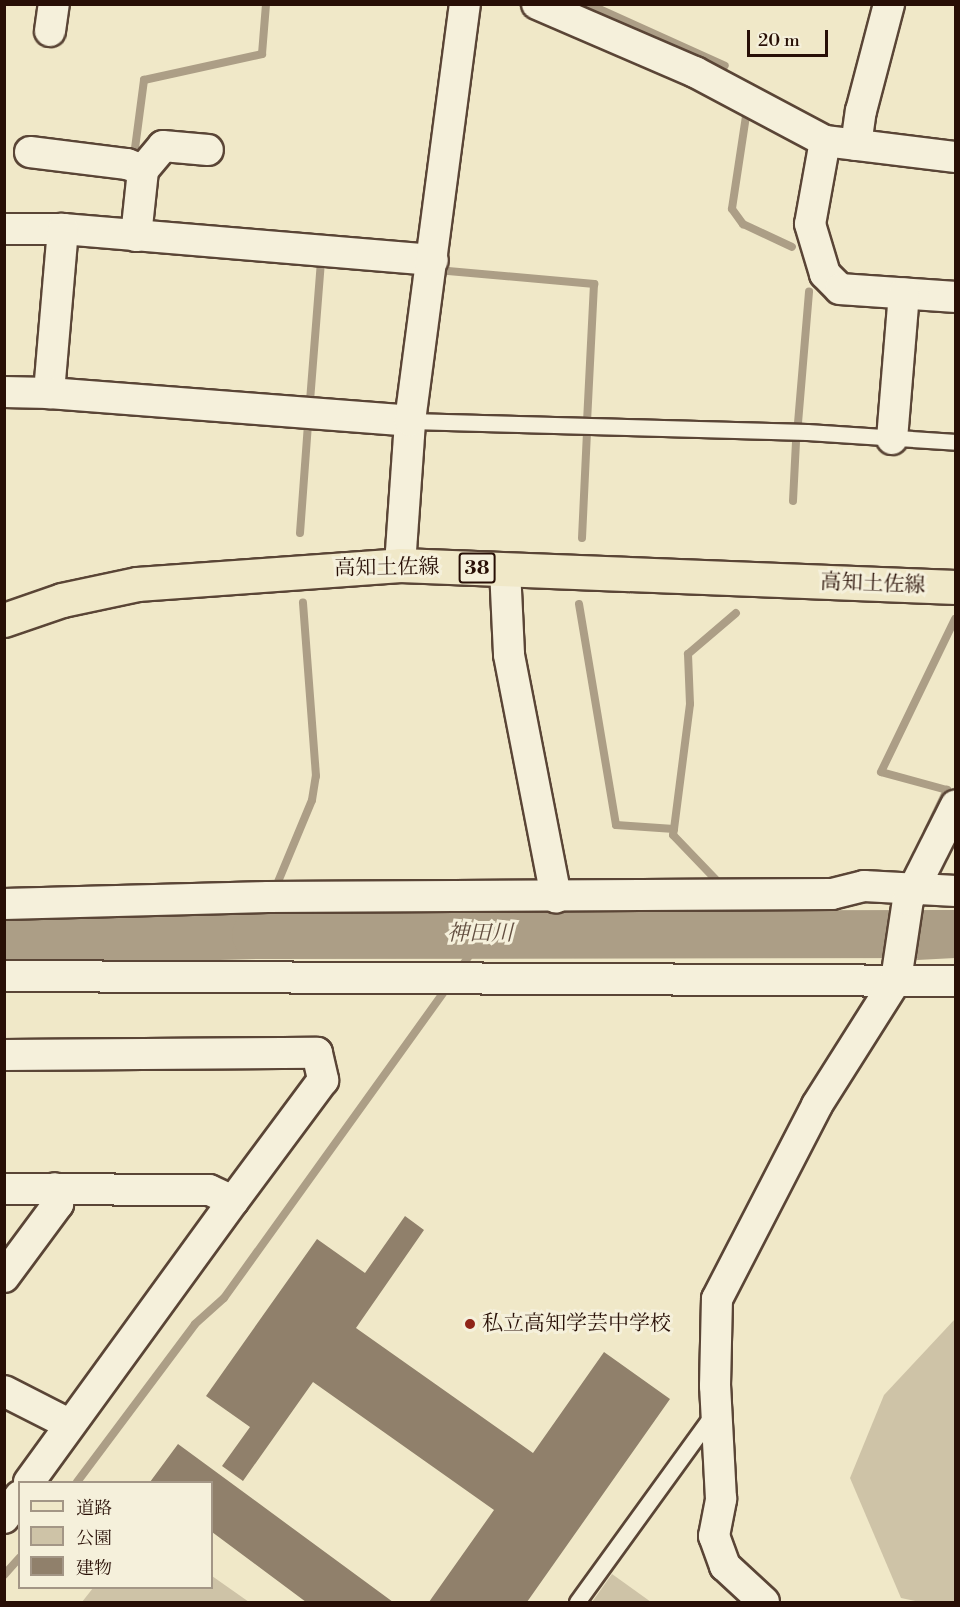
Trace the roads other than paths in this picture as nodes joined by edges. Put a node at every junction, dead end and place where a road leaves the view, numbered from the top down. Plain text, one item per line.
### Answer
1 (465, 4) edge
2 (537, 4) edge
3 (889, 4) edge
4 (825, 141) junction
5 (856, 145) junction
6 (208, 150) dead end
7 (30, 152) dead end
8 (956, 157) edge
9 (143, 170) junction
10 (4, 229) edge
11 (63, 229) junction
12 (136, 236) junction
13 (433, 260) junction
14 (904, 293) junction
15 (956, 297) edge
16 (4, 392) edge
17 (49, 393) junction
18 (410, 422) junction
19 (892, 439) junction
20 (956, 442) edge
21 (400, 565) junction
22 (505, 569) junction
23 (956, 587) edge
24 (4, 620) edge
25 (956, 805) edge
26 (956, 891) edge
27 (910, 896) junction
28 (556, 897) junction
29 (4, 904) edge
30 (896, 974) junction
31 (4, 976) edge
32 (956, 981) edge
33 (4, 1055) edge
34 (55, 1188) junction
35 (4, 1189) edge
36 (233, 1201) junction
37 (4, 1277) edge
38 (4, 1391) edge
39 (716, 1410) junction
40 (69, 1424) junction
41 (30, 1481) edge
42 (18, 1499) edge
43 (4, 1518) edge
44 (577, 1602) edge
45 (764, 1602) edge

1 - 13 street
2 - 4 street
3 - 5 street
4 - 5 street
4 - 14 street
5 - 8 street
6 - 9 street
7 - 9 street
9 - 12 street
10 - 11 street
11 - 12 street
11 - 17 street
12 - 13 street
13 - 18 street
14 - 15 street
14 - 19 street
16 - 17 street
17 - 18 street
18 - 19 lane
18 - 21 street
19 - 20 lane
21 - 22 main road, 高知土佐線 / 38
21 - 24 main road, 高知土佐線 / 38
22 - 23 main road, 高知土佐線 / 38
22 - 28 street
25 - 27 street
26 - 27 street
27 - 28 street
27 - 30 street
28 - 29 street
30 - 31 street
30 - 32 street
30 - 39 street
33 - 36 street
34 - 35 street
34 - 36 street
34 - 37 street
36 - 40 street
38 - 40 street
39 - 44 lane
39 - 45 street
40 - 41 street
42 - 43 street

